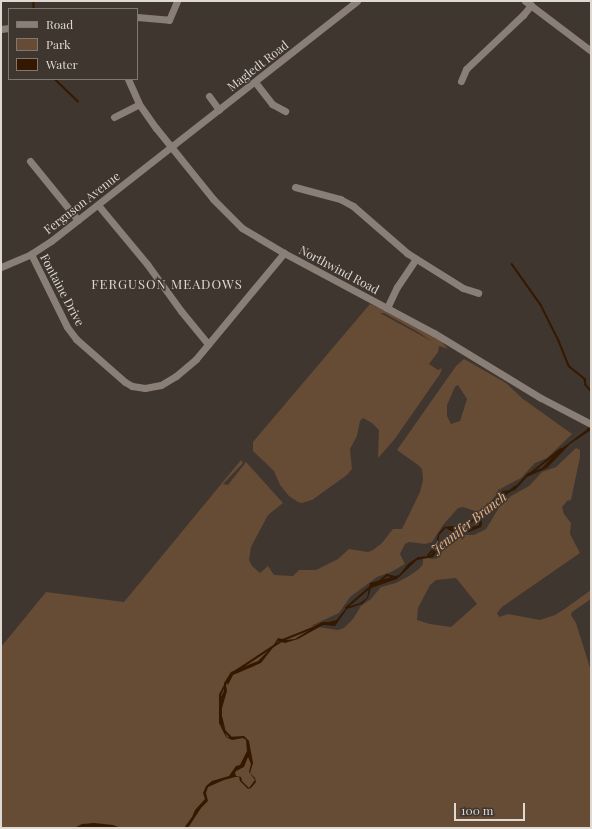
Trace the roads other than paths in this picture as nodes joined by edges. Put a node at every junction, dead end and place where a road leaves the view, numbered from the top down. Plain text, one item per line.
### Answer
1 (177, 1) edge
2 (357, 1) edge
3 (528, 3) edge
4 (138, 17) edge
5 (591, 51) edge
6 (128, 80) edge
7 (461, 81) dead end
8 (255, 82) junction
9 (209, 96) dead end
10 (139, 104) junction
11 (219, 110) junction
12 (285, 111) dead end
13 (114, 117) dead end
14 (171, 147) junction
15 (30, 161) dead end
16 (295, 187) dead end
17 (98, 204) junction
18 (78, 220) junction
19 (284, 253) junction
20 (31, 254) junction
21 (416, 259) junction
22 (1, 267) edge
23 (478, 293) dead end
24 (387, 308) junction
25 (208, 344) junction
26 (591, 424) edge

1 - 4 street
2 - 8 street, Magledt Road
3 - 5 street
3 - 7 street
6 - 10 street, Northwind Road
8 - 11 street, Magledt Road
8 - 12 street
9 - 11 street
10 - 13 street
10 - 14 street, Northwind Road
11 - 14 street, Magledt Road
14 - 17 street, Ferguson Avenue
14 - 19 street, Northwind Road
15 - 18 street
16 - 21 street
17 - 18 street, Ferguson Avenue
17 - 25 street
18 - 20 street, Ferguson Avenue
19 - 24 street, Northwind Road
19 - 25 street, Fontaine Drive
20 - 22 street, Ferguson Avenue
20 - 25 street, Fontaine Drive
21 - 23 street
21 - 24 street
24 - 26 street, Northwind Road

